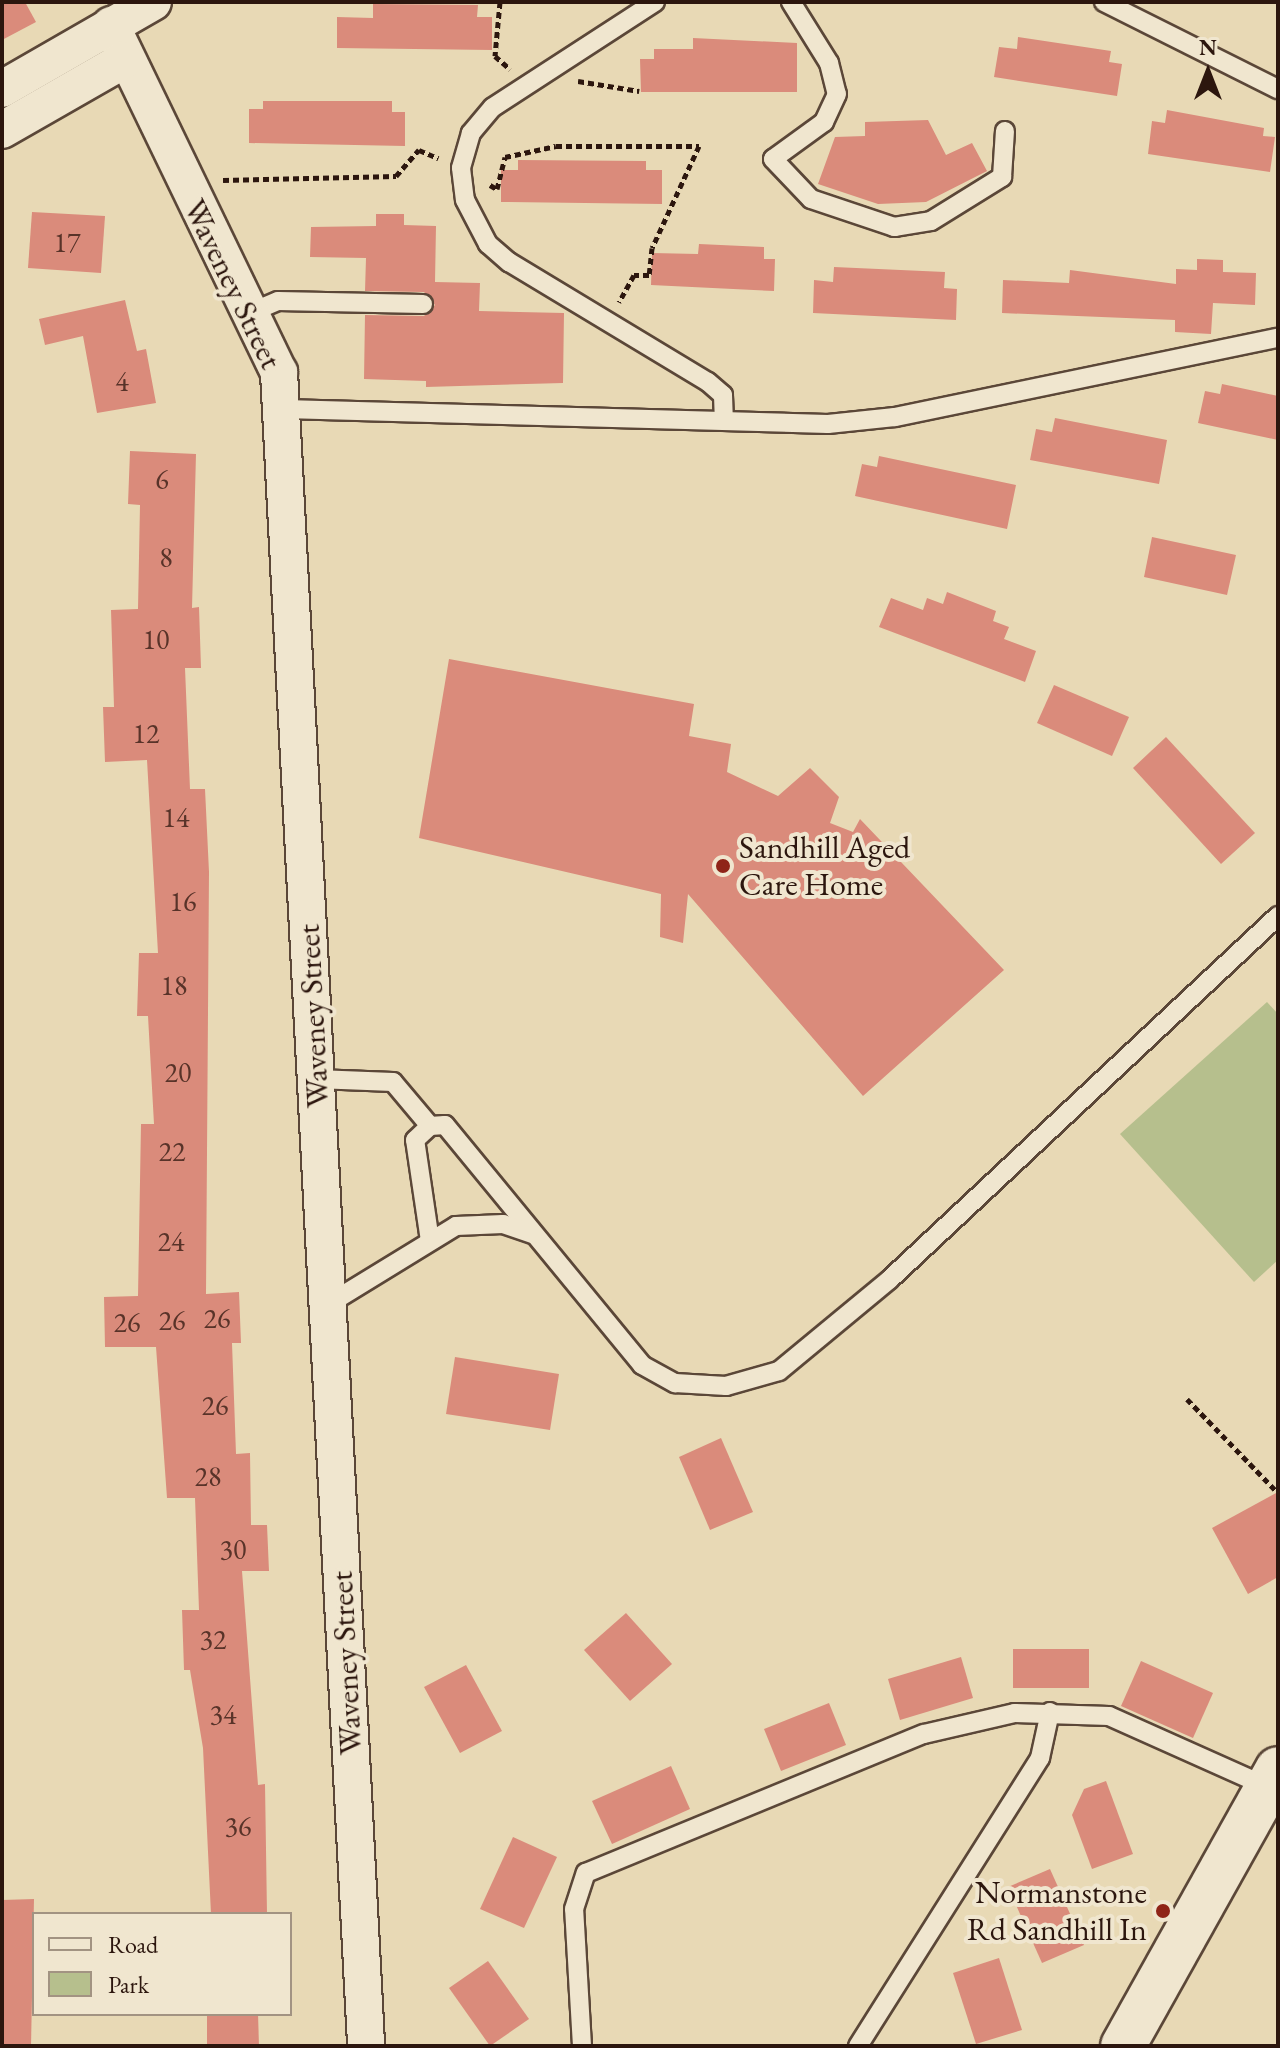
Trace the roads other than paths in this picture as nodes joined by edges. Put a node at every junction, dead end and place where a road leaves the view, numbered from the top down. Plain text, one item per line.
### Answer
1 (153, 2) edge
2 (655, 2) edge
3 (791, 2) edge
4 (1104, 2) edge
5 (111, 25) junction
6 (124, 60) junction
7 (2, 89) edge
8 (1278, 89) edge
9 (2, 130) edge
10 (1005, 131) dead end
11 (423, 304) dead end
12 (252, 312) junction
13 (1278, 338) edge
14 (284, 409) junction
15 (724, 421) junction
16 (1278, 916) edge
17 (316, 1079) junction
18 (430, 1126) junction
19 (537, 1236) junction
20 (430, 1241) junction
21 (327, 1305) junction
22 (1050, 1712) junction
23 (1273, 1778) edge
24 (366, 2046) edge
25 (582, 2046) edge
26 (858, 2046) edge
27 (1123, 2046) edge

1 - 5 street
2 - 15 lane
3 - 10 lane
4 - 8 lane
5 - 6 street, Waveney Street
5 - 7 street
6 - 9 street
6 - 12 street, Waveney Street
11 - 12 lane
12 - 14 street, Waveney Street
13 - 15 lane
14 - 15 lane
14 - 17 street, Waveney Street
16 - 19 lane
17 - 18 lane
17 - 21 street, Waveney Street
18 - 19 lane
18 - 20 lane
19 - 20 lane
20 - 21 lane
21 - 24 street, Waveney Street
22 - 23 lane
22 - 25 lane
22 - 26 lane
23 - 27 street

